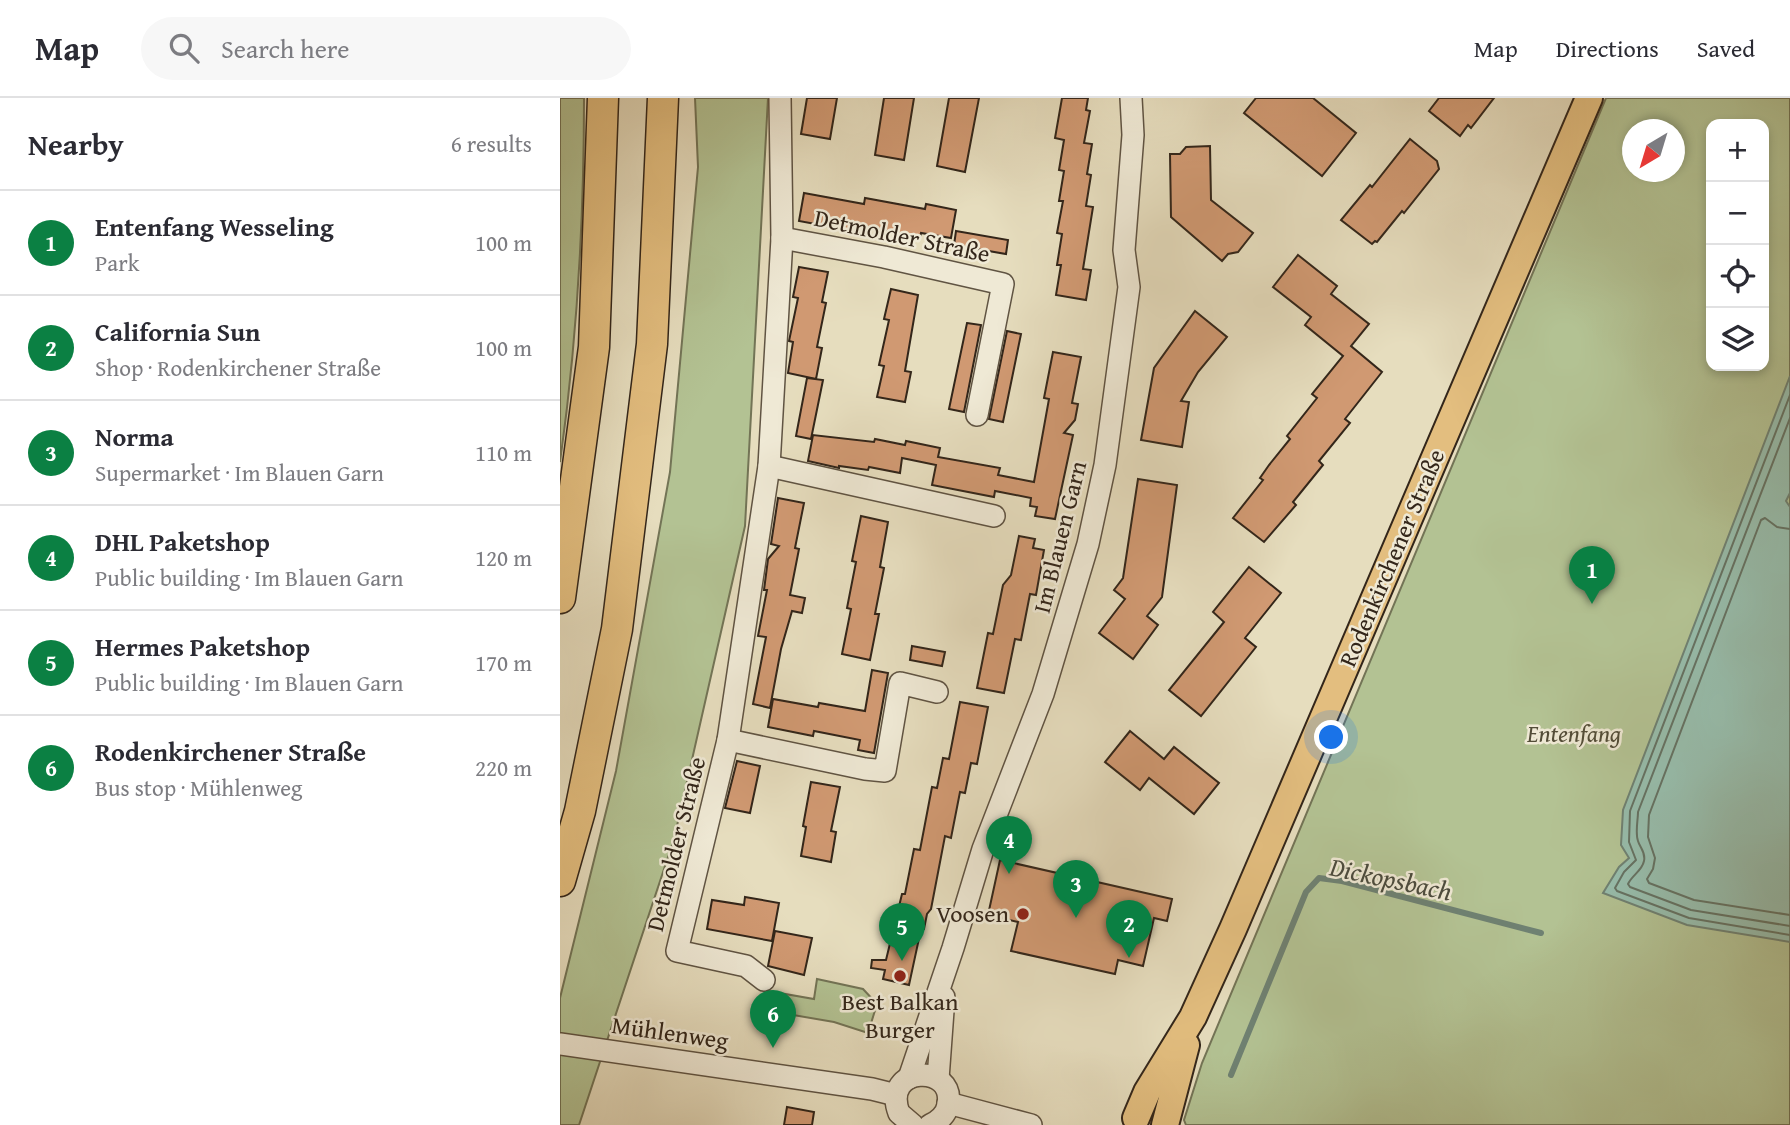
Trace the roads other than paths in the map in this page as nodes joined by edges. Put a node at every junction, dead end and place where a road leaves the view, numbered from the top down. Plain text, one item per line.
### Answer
1 (603, 98) edge
2 (663, 98) edge
3 (780, 98) edge
4 (1131, 98) edge
5 (1588, 98) edge
6 (782, 238) junction
7 (977, 415) dead end
8 (769, 466) junction
9 (994, 516) dead end
10 (560, 598) edge
11 (937, 692) dead end
12 (728, 740) junction
13 (560, 881) edge
14 (946, 970) junction
15 (764, 980) dead end
16 (1193, 1017) junction
17 (560, 1044) edge
18 (909, 1077) junction
19 (938, 1079) junction
20 (896, 1095) junction
21 (948, 1103) junction
22 (1136, 1123) edge
23 (920, 1124) edge
24 (1031, 1125) edge
25 (1165, 1125) edge

1 - 10 highway
2 - 13 highway
3 - 6 street, Detmolder Straße
4 - 14 street, Im Blauen Garn
5 - 16 main road, Rodenkirchener Straße
6 - 7 street, Detmolder Straße
6 - 8 street, Detmolder Straße
8 - 9 street
8 - 12 street, Detmolder Straße
11 - 12 street, Detmolder Straße
12 - 15 street, Detmolder Straße
14 - 18 street, Im Blauen Garn
14 - 19 street, Im Blauen Garn
16 - 22 main road, Rodenkirchener Straße
16 - 25 main road, Rodenkirchener Straße
17 - 20 street, Mühlenweg
18 - 19 street
18 - 20 street
19 - 21 street
20 - 23 street
21 - 23 street
21 - 24 street

